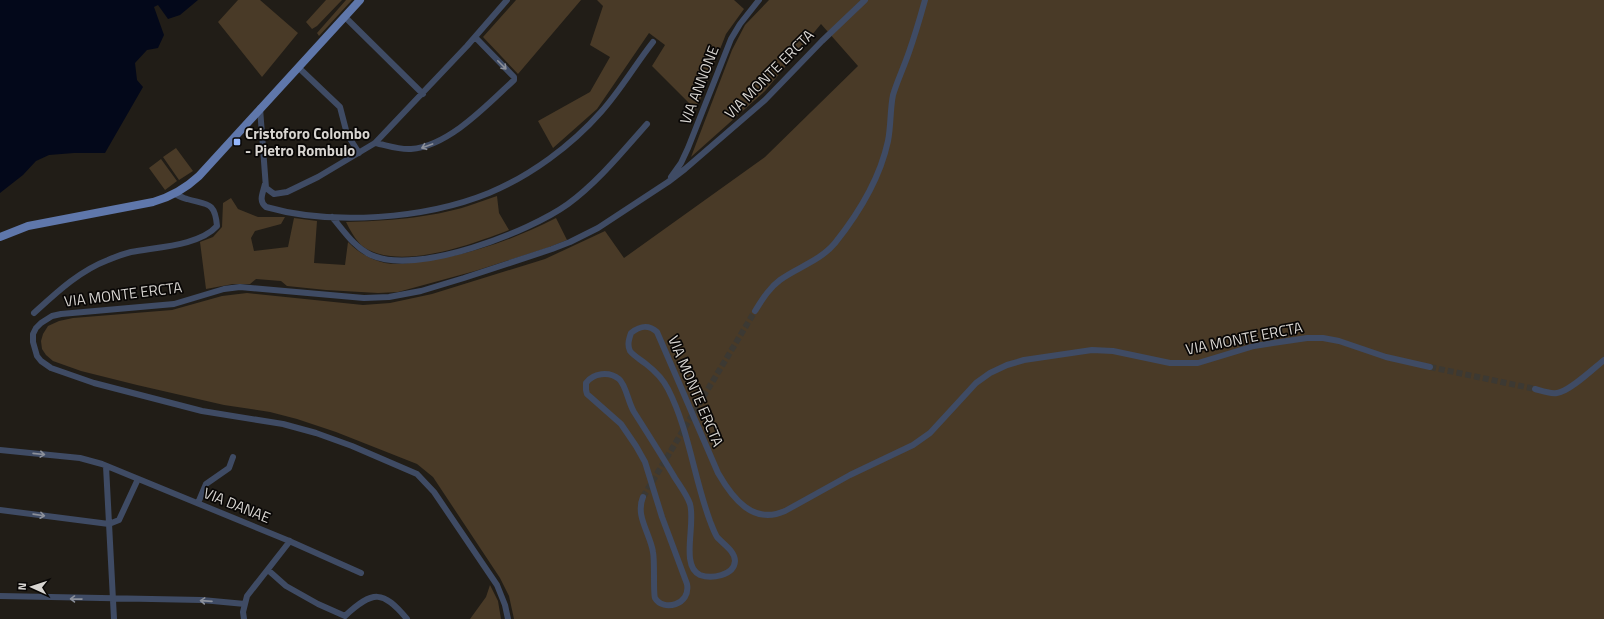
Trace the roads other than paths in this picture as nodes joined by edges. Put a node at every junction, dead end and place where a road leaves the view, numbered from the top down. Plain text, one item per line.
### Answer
1 (360, 0) edge
2 (759, 0) edge
3 (865, 0) edge
4 (925, 0) edge
5 (504, 1) edge
6 (344, 16) junction
7 (475, 37) junction
8 (653, 42) dead end
9 (298, 67) junction
10 (423, 94) junction
11 (260, 108) junction
12 (646, 124) dead end
13 (375, 142) junction
14 (359, 153) junction
15 (668, 182) junction
16 (265, 184) junction
17 (175, 194) junction
18 (332, 217) junction
19 (0, 238) edge
20 (755, 311) tunnel mouth
21 (34, 313) dead end
22 (1604, 360) edge
23 (1430, 367) tunnel mouth
24 (1535, 389) tunnel mouth
25 (0, 450) edge
26 (233, 457) dead end
27 (104, 465) junction
28 (138, 479) junction
29 (643, 497) tunnel mouth
30 (198, 504) junction
31 (0, 510) edge
32 (108, 525) junction
33 (290, 541) junction
34 (268, 570) junction
35 (361, 573) dead end
36 (0, 596) edge
37 (112, 599) junction
38 (245, 604) junction
39 (346, 618) edge
40 (114, 619) edge
41 (244, 619) edge
42 (407, 619) edge
43 (508, 619) edge

1 - 6 main road
2 - 15 street, VIA ANNONE
3 - 15 street, VIA MONTE ERCTA
4 - 20 street
5 - 7 street
6 - 9 main road
6 - 10 street
7 - 10 street
7 -> 13 street
8 - 18 street
9 - 11 main road
9 - 14 street
10 - 13 street
11 - 16 street
11 - 17 main road
12 - 18 street
13 - 14 street
14 - 16 street
15 - 43 street, VIA MONTE ERCTA
16 - 18 street
17 - 19 main road
17 - 21 street
22 - 24 street
23 - 29 street, VIA MONTE ERCTA
25 -> 27 street, VIA DANAE
26 - 30 street
27 - 28 street, VIA DANAE
27 - 32 street
28 - 30 street, VIA DANAE
28 - 32 street
30 - 33 street, VIA DANAE
31 -> 32 street
32 - 37 street
33 - 34 street
33 - 35 street, VIA DANAE
34 - 38 street
34 - 39 street
37 -> 36 street
38 -> 37 street
37 - 40 street
38 - 41 street
39 - 42 street

